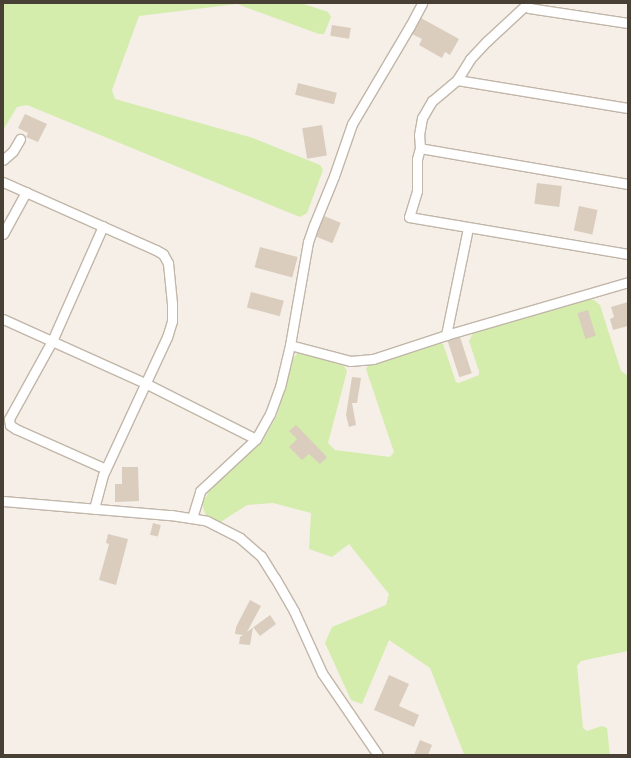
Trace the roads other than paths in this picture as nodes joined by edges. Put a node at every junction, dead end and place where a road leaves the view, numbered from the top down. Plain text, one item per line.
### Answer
1 (422, 3) edge
2 (527, 4) edge
3 (628, 23) edge
4 (457, 80) junction
5 (628, 108) edge
6 (20, 139) dead end
7 (420, 148) junction
8 (3, 160) edge
9 (3, 182) edge
10 (628, 184) edge
11 (26, 192) junction
12 (103, 226) junction
13 (468, 228) junction
14 (3, 234) edge
15 (628, 254) edge
16 (628, 282) edge
17 (3, 319) edge
18 (446, 335) junction
19 (52, 341) junction
20 (290, 345) junction
21 (147, 384) junction
22 (256, 439) junction
23 (106, 469) junction
24 (3, 501) edge
25 (94, 509) junction
26 (192, 518) junction
27 (378, 755) edge

1 - 20 street
2 - 3 street
2 - 4 street
4 - 5 street
4 - 7 street
6 - 8 street
7 - 10 street
7 - 13 street
9 - 11 street
11 - 12 street
11 - 14 street
12 - 19 street
12 - 21 street
13 - 15 street
13 - 18 street
16 - 18 street
17 - 19 street
18 - 20 street
19 - 21 street
19 - 23 street
20 - 22 street
21 - 22 street
21 - 23 street
22 - 26 street
23 - 25 street
24 - 25 street
25 - 26 street
26 - 27 street

